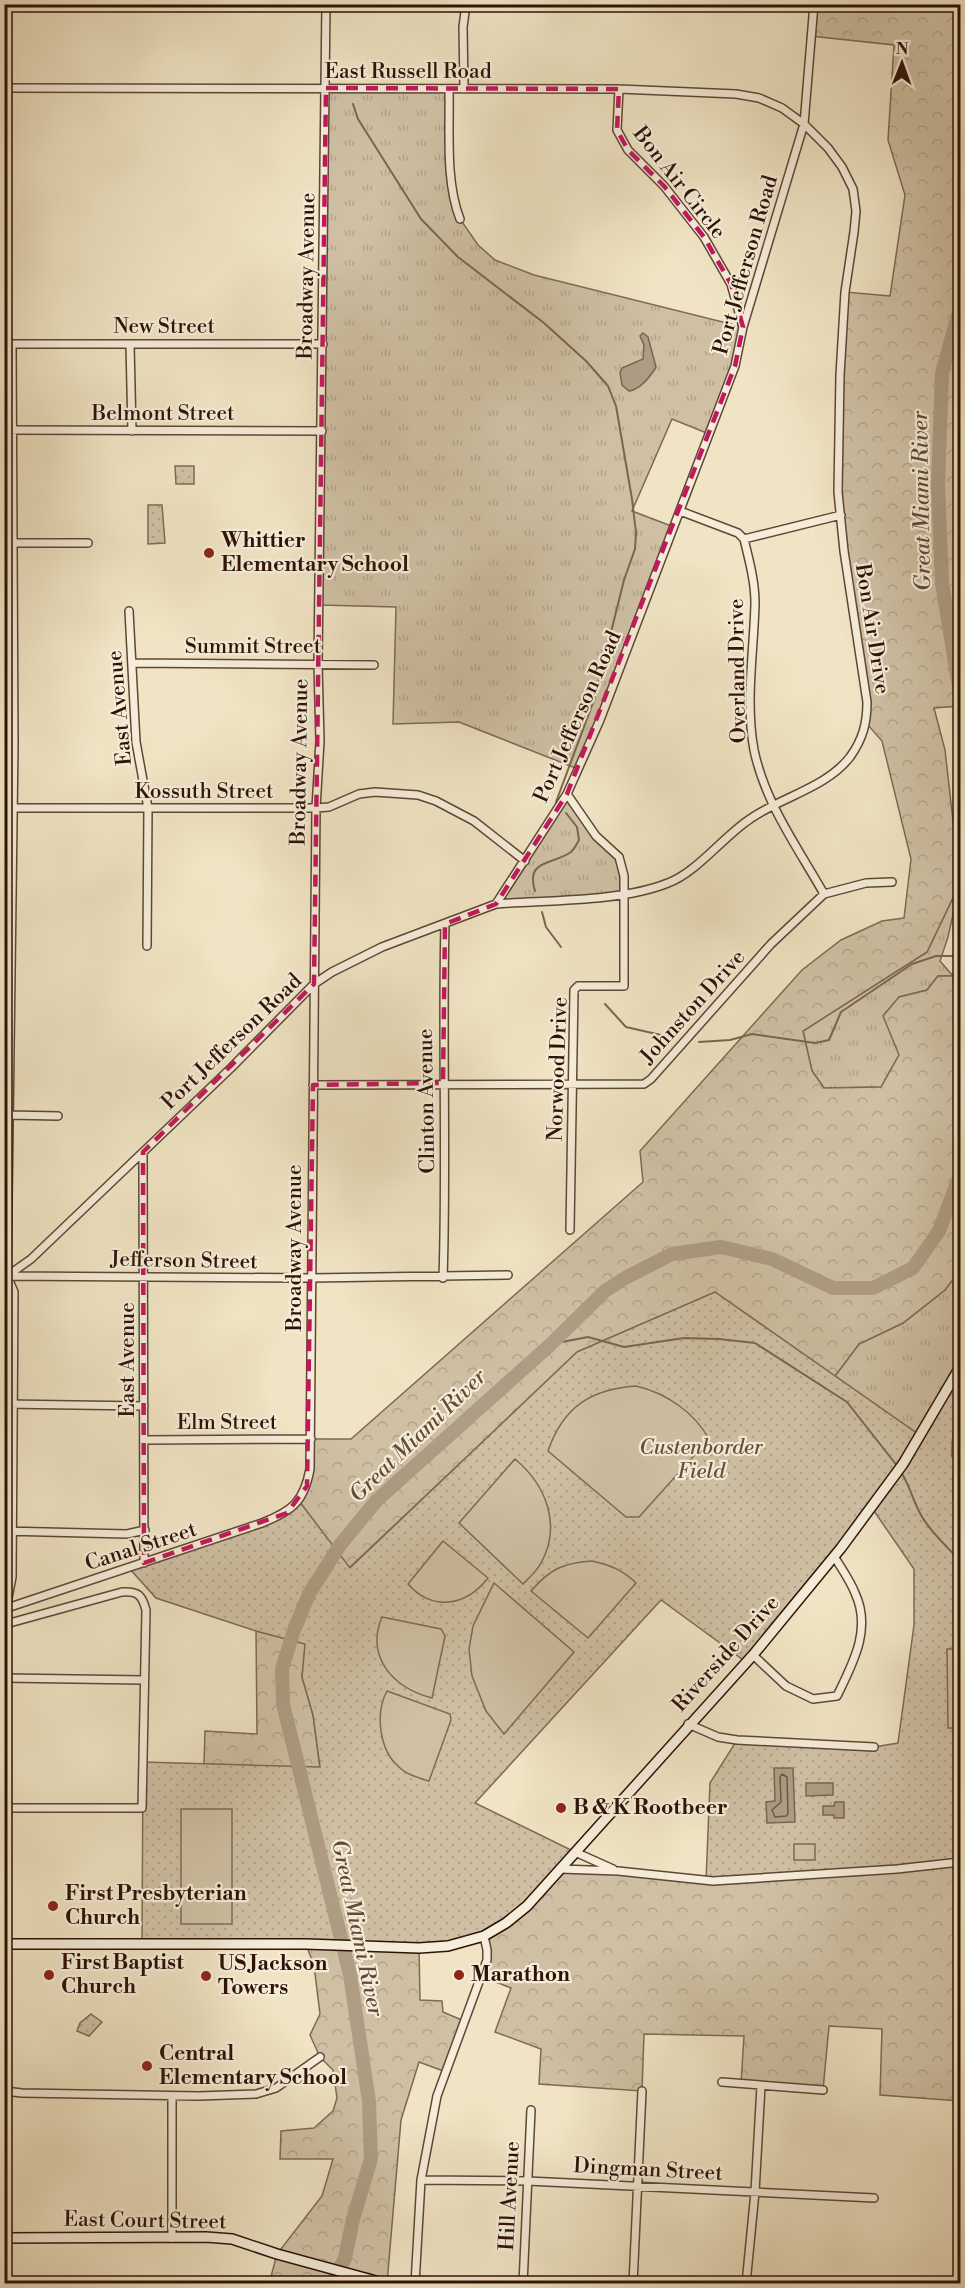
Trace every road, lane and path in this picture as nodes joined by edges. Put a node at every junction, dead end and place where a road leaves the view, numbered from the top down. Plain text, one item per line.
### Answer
1 (326, 4) edge
2 (466, 4) edge
3 (814, 4) edge
4 (4, 88) edge
5 (326, 88) junction
6 (449, 89) junction
7 (464, 89) junction
8 (619, 89) junction
9 (804, 124) junction
10 (460, 219) dead end
11 (743, 327) junction
12 (8, 344) edge
13 (130, 344) junction
14 (323, 344) junction
15 (4, 429) edge
16 (13, 430) junction
17 (132, 431) junction
18 (322, 431) junction
19 (680, 511) junction
20 (841, 515) junction
21 (744, 539) junction
22 (4, 543) edge
23 (14, 543) junction
24 (88, 543) dead end
25 (129, 611) dead end
26 (132, 663) junction
27 (318, 664) junction
28 (374, 665) dead end
29 (567, 794) junction
30 (773, 806) junction
31 (9, 808) edge
32 (148, 808) junction
33 (316, 808) junction
34 (525, 861) junction
35 (892, 882) dead end
36 (625, 894) junction
37 (824, 894) junction
38 (496, 904) junction
39 (445, 924) junction
40 (147, 946) dead end
41 (314, 984) junction
42 (443, 1083) junction
43 (572, 1084) junction
44 (313, 1085) junction
45 (9, 1115) junction
46 (58, 1116) dead end
47 (143, 1152) junction
48 (570, 1230) dead end
49 (507, 1275) dead end
50 (6, 1276) edge
51 (144, 1276) junction
52 (310, 1278) junction
53 (443, 1278) junction
54 (4, 1284) edge
55 (960, 1367) edge
56 (9, 1404) edge
57 (144, 1406) junction
58 (311, 1439) junction
59 (145, 1440) junction
60 (287, 1513) joint
61 (145, 1530) junction
62 (4, 1531) edge
63 (13, 1531) junction
64 (834, 1556) junction
65 (144, 1563) junction
66 (4, 1599) edge
67 (5, 1609) edge
68 (6, 1624) edge
69 (4, 1650) edge
70 (753, 1655) junction
71 (4, 1678) edge
72 (144, 1680) junction
73 (688, 1725) junction
74 (874, 1747) dead end
75 (4, 1808) edge
76 (575, 1852) junction
77 (960, 1862) edge
78 (560, 1869) junction
79 (618, 1871) junction
80 (484, 1936) junction
81 (4, 1944) edge
82 (320, 2057) dead end
83 (722, 2082) dead end
84 (761, 2086) junction
85 (823, 2090) dead end
86 (4, 2091) edge
87 (642, 2091) dead end
88 (172, 2096) junction
89 (531, 2110) dead end
90 (421, 2180) junction
91 (528, 2181) junction
92 (638, 2187) junction
93 (755, 2192) junction
94 (874, 2198) dead end
95 (4, 2238) edge
96 (172, 2238) junction
97 (387, 2283) edge
98 (415, 2283) edge
99 (522, 2283) edge
100 (633, 2283) edge
101 (746, 2283) edge

1 - 5 street, Broadway Avenue
2 - 7 street
3 - 9 street, Port Jefferson Road
4 - 5 street, East Russell Road
5 - 6 street, East Russell Road
5 - 14 street, Broadway Avenue
6 - 7 street, East Russell Road
6 - 10 street
7 - 8 street, East Russell Road
8 - 9 street, East Russell Road
8 - 11 street, Bon Air Circle
9 - 11 street, Port Jefferson Road
9 - 20 street, Bon Air Drive
11 - 19 street, Port Jefferson Road
12 - 13 street, New Street
12 - 16 street
13 - 14 street, New Street
13 - 17 street
14 - 18 street, Broadway Avenue
15 - 16 street, Belmont Street
16 - 17 street, Belmont Street
16 - 23 street
17 - 18 street, Belmont Street
18 - 27 street, Broadway Avenue
19 - 21 street
19 - 29 street, Port Jefferson Road
20 - 21 street
20 - 30 street, Bon Air Drive
21 - 30 street, Overland Drive
22 - 23 street
23 - 24 street
23 - 31 street
25 - 26 street, East Avenue
26 - 27 street, Summit Street
26 - 32 street, East Avenue
27 - 28 street, Summit Street
27 - 33 street, Broadway Avenue
29 - 34 street, Port Jefferson Road
29 - 36 street, Norwood Drive
30 - 36 street, Bon Air Drive
30 - 37 street, Overland Drive
31 - 32 street, Kossuth Street
31 - 45 street
32 - 33 street, Kossuth Street
32 - 40 street, East Avenue
33 - 34 street, Kossuth Street
33 - 41 street, Broadway Avenue
34 - 38 street, Port Jefferson Road
35 - 37 street, Johnston Drive
36 - 38 street, Bon Air Drive
36 - 43 street, Norwood Drive
37 - 43 street, Johnston Drive
38 - 39 street, Port Jefferson Road
39 - 41 street, Port Jefferson Road
39 - 42 street, Clinton Avenue
41 - 44 street, Broadway Avenue
41 - 47 street, Port Jefferson Road
42 - 43 street, Johnston Drive
42 - 44 street, Johnston Drive
42 - 53 street, Clinton Avenue
43 - 48 street, Norwood Drive
44 - 52 street, Broadway Avenue
45 - 46 street
45 - 50 street
47 - 50 street, Port Jefferson Road
47 - 51 street, East Avenue
49 - 53 street, Jefferson Street
50 - 51 street, Jefferson Street
50 - 54 street
50 - 56 street
51 - 52 street, Jefferson Street
51 - 57 street, East Avenue
52 - 53 street, Jefferson Street
52 - 58 street, Broadway Avenue
55 - 64 main road, Riverside Drive
56 - 57 street
56 - 63 street
57 - 59 street, East Avenue
58 - 59 street, Elm Street
58 - 60 street, Broadway Avenue
59 - 61 street, East Avenue
60 - 65 street, Canal Street
61 - 63 street
61 - 65 street, East Avenue
62 - 63 street
63 - 67 street
64 - 70 main road, Riverside Drive
64 - 70 street
65 - 67 street, Canal Street
66 - 67 street
67 - 68 street
68 - 69 street
68 - 72 street
70 - 73 main road, Riverside Drive
71 - 72 street
72 - 75 street
73 - 74 street
73 - 76 main road, Riverside Drive
76 - 78 main road, Riverside Drive
76 - 79 street
77 - 79 street
78 - 79 street
78 - 80 main road, Riverside Drive
80 - 81 main road, Riverside Drive
80 - 90 street
82 - 88 street
83 - 84 street
84 - 85 street
84 - 93 street
86 - 88 street
87 - 92 street
88 - 96 street
89 - 91 street, Hill Avenue
90 - 91 street, Dingman Street
90 - 98 street
91 - 92 street, Dingman Street
91 - 99 street, Hill Avenue
92 - 93 street, Dingman Street
92 - 100 street
93 - 94 street, Dingman Street
93 - 101 street
95 - 96 main road, East Court Street
96 - 97 main road, East Court Street

